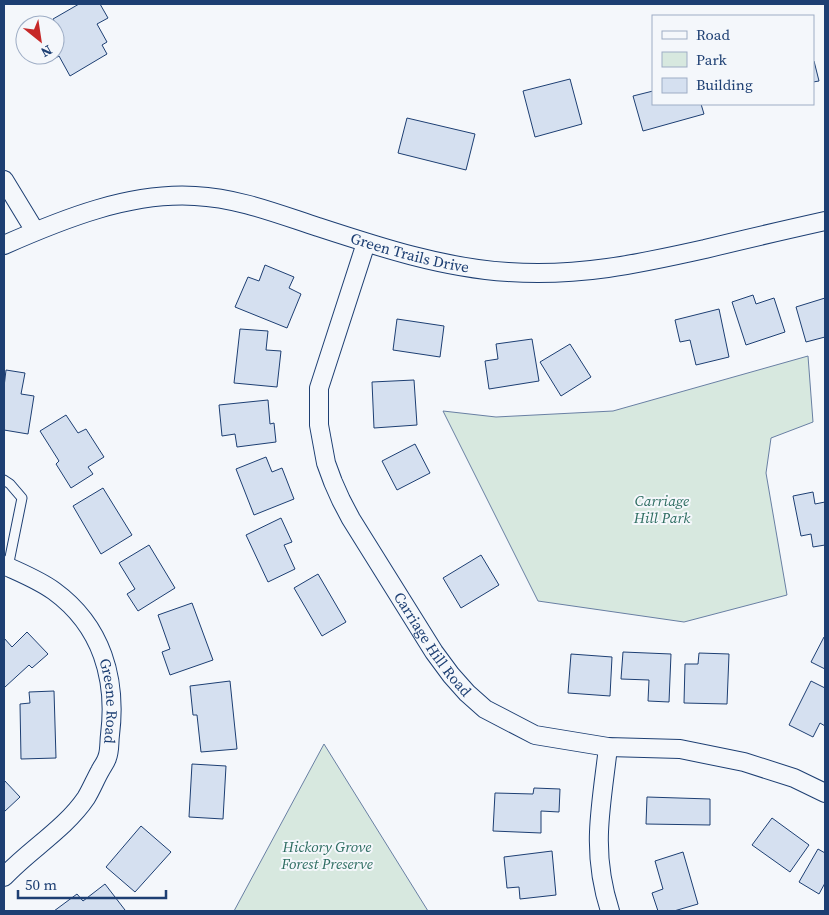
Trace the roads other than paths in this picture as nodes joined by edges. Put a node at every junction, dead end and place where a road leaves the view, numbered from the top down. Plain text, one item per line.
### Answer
1 (4, 180) edge
2 (825, 221) edge
3 (35, 231) junction
4 (366, 243) junction
5 (4, 245) edge
6 (4, 480) edge
7 (6, 566) edge
8 (608, 748) junction
9 (825, 793) edge
10 (4, 876) edge
11 (610, 911) edge

1 - 3 street
2 - 4 street, Green Trails Drive
3 - 4 street, Green Trails Drive
3 - 5 street, Green Trails Drive
4 - 8 street, Carriage Hill Road
6 - 7 lane
7 - 10 street, Greene Road
8 - 9 street, Carriage Hill Road
8 - 11 street

